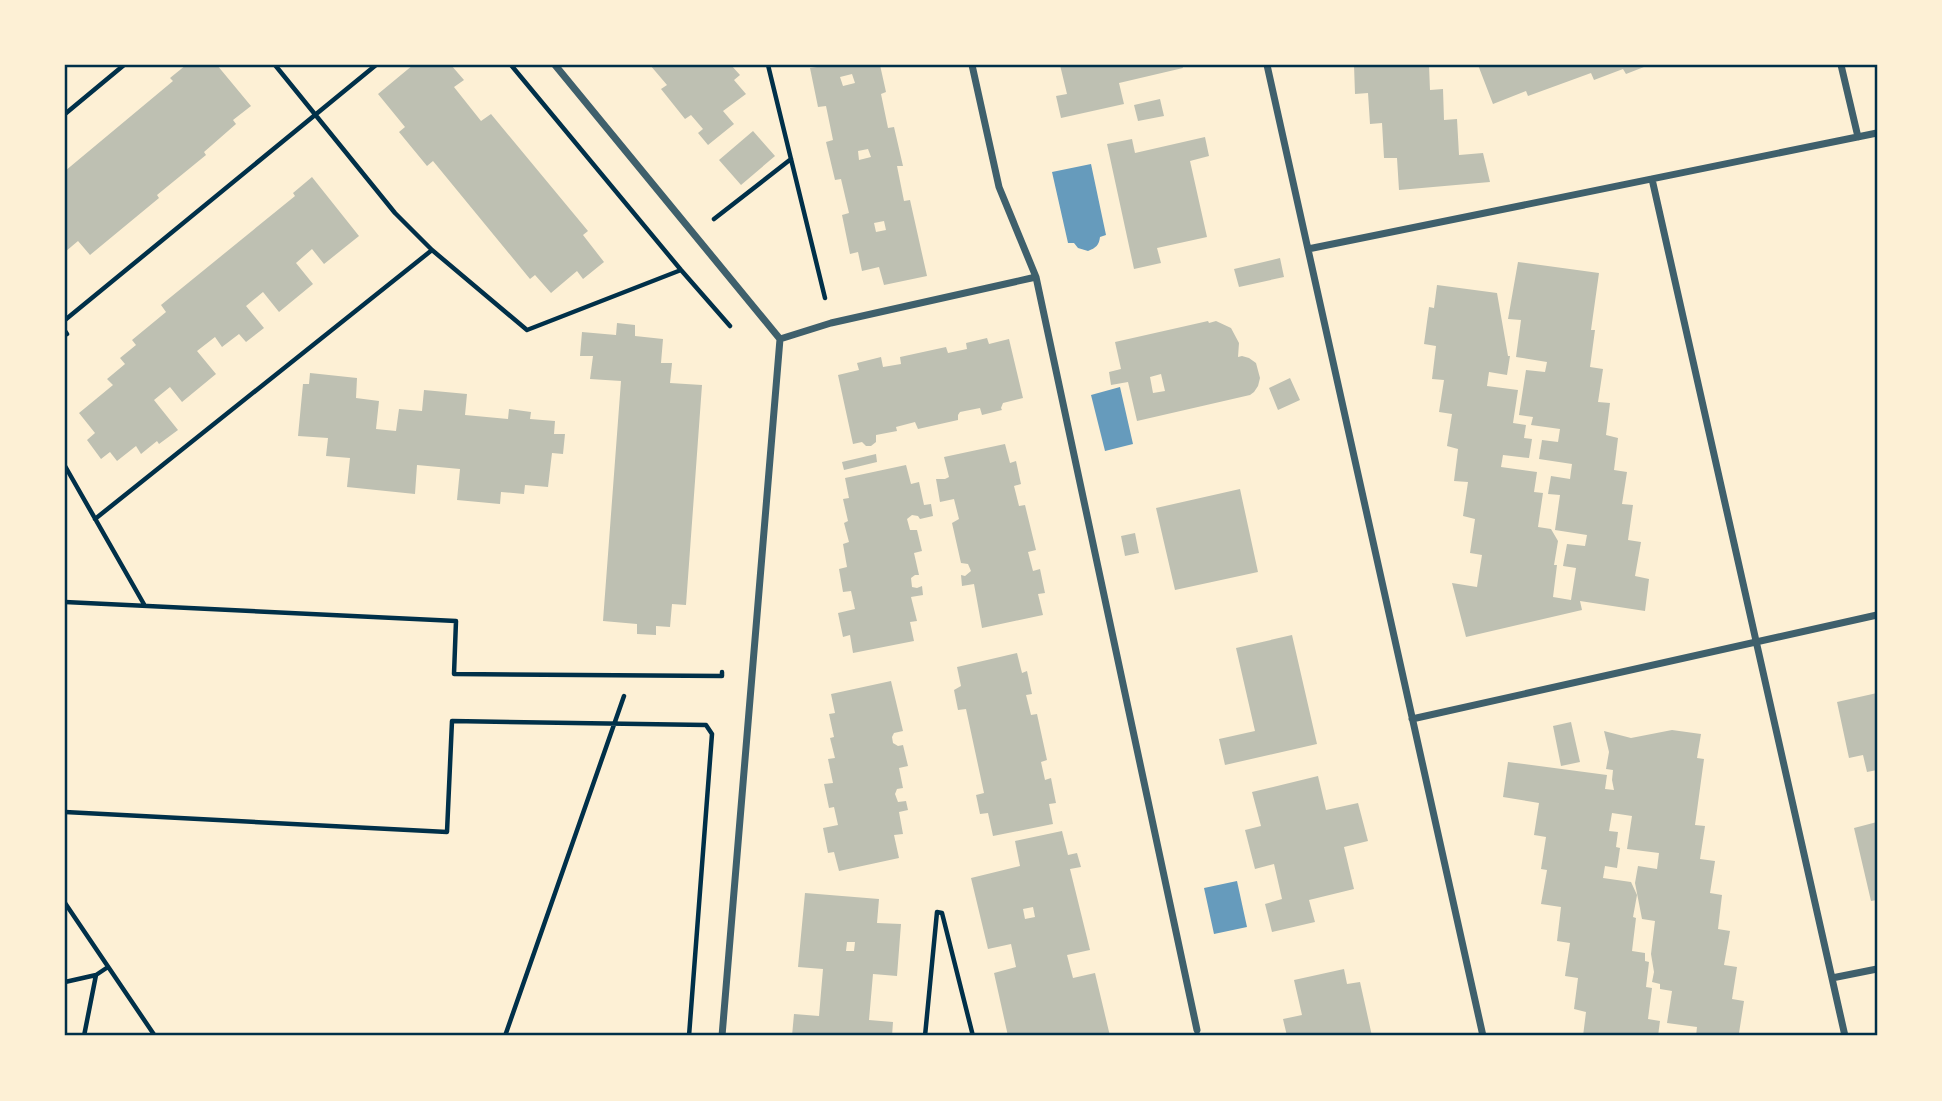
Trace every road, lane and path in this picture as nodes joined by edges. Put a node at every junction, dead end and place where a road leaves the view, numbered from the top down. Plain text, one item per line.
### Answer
1 (124, 65) edge
2 (275, 65) edge
3 (376, 65) edge
4 (512, 65) edge
5 (555, 65) edge
6 (768, 65) edge
7 (972, 65) edge
8 (1267, 65) edge
9 (1841, 65) edge
10 (65, 114) edge
11 (315, 114) junction
12 (1877, 133) edge
13 (1858, 137) junction
14 (791, 159) junction
15 (1652, 179) junction
16 (694, 234) junction
17 (1308, 249) junction
18 (432, 250) junction
19 (681, 270) junction
20 (1036, 277) junction
21 (65, 320) edge
22 (831, 323) junction
23 (733, 329) dead end
24 (780, 339) junction
25 (65, 466) edge
26 (95, 519) junction
27 (65, 602) edge
28 (145, 606) junction
29 (1877, 615) edge
30 (1756, 642) junction
31 (723, 663) dead end
32 (624, 696) dead end
33 (1412, 719) junction
34 (615, 723) junction
35 (65, 812) edge
36 (65, 903) edge
37 (108, 967) junction
38 (1877, 969) edge
39 (96, 975) junction
40 (1832, 978) junction
41 (65, 982) edge
42 (1197, 1030) dead end
43 (84, 1036) edge
44 (155, 1036) edge
45 (505, 1036) edge
46 (689, 1036) edge
47 (722, 1036) edge
48 (925, 1036) edge
49 (973, 1036) edge
50 (1483, 1036) edge
51 (1845, 1036) edge

1 - 10 path
2 - 11 path
3 - 11 path
4 - 19 path
5 - 16 street
6 - 14 path
7 - 20 street
8 - 17 street
9 - 13 street
11 - 18 path
11 - 21 path
12 - 13 street
13 - 15 street
14 - 16 path
14 - 22 path
15 - 17 street
15 - 30 street
16 - 24 street
17 - 33 street
18 - 19 path
18 - 26 path
19 - 23 path
20 - 22 street
20 - 42 street
22 - 24 street
24 - 47 street
25 - 26 path
26 - 28 path
27 - 28 path
28 - 31 path
29 - 30 street
30 - 33 street
30 - 40 street
32 - 34 path
33 - 50 street
34 - 35 path
34 - 45 path
34 - 46 path
36 - 37 path
37 - 39 path
37 - 44 path
38 - 40 street
39 - 41 path
39 - 43 path
40 - 51 street
48 - 49 path

